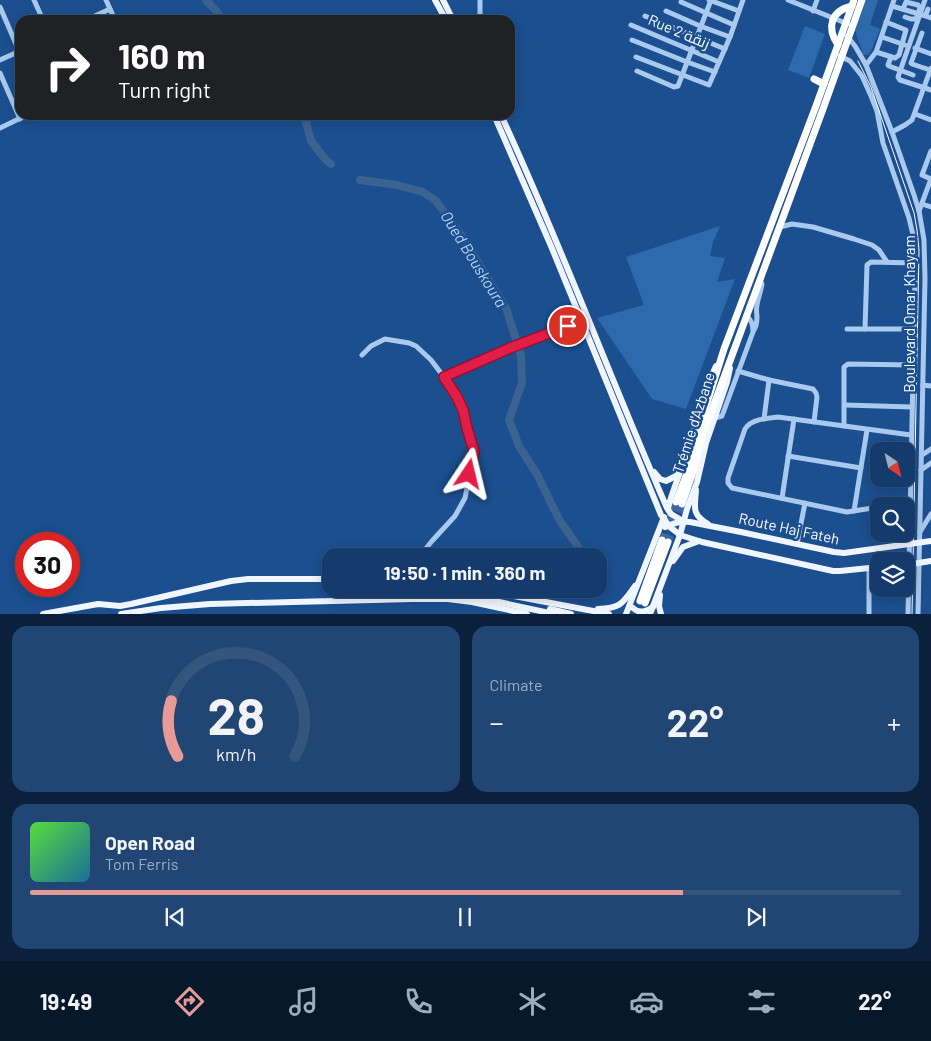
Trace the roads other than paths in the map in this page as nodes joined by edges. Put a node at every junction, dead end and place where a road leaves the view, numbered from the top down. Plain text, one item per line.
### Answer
1 (34, 0) edge
2 (106, 0) edge
3 (435, 0) edge
4 (443, 0) edge
5 (480, 0) edge
6 (710, 0) edge
7 (743, 0) edge
8 (788, 0) edge
9 (817, 0) edge
10 (862, 0) edge
11 (894, 0) edge
12 (925, 0) edge
13 (681, 2) dead end
14 (853, 3) edge
15 (892, 6) junction
16 (0, 7) edge
17 (110, 9) junction
18 (903, 9) junction
19 (928, 9) dead end
20 (814, 10) junction
21 (666, 11) dead end
22 (739, 11) junction
23 (706, 13) junction
24 (42, 15) edge
25 (97, 15) edge
26 (113, 15) edge
27 (443, 15) edge
28 (450, 15) edge
29 (480, 15) edge
30 (645, 16) dead end
31 (924, 16) edge
32 (905, 17) dead end
33 (833, 18) junction
34 (886, 22) junction
35 (631, 24) dead end
36 (849, 24) junction
37 (734, 25) junction
38 (700, 26) junction
39 (922, 33) dead end
40 (845, 35) junction
41 (730, 37) junction
42 (882, 37) junction
43 (696, 38) junction
44 (632, 40) dead end
45 (15, 42) edge
46 (902, 44) junction
47 (909, 46) junction
48 (724, 49) junction
49 (916, 49) junction
50 (691, 51) junction
51 (838, 52) junction
52 (876, 52) junction
53 (15, 53) edge
54 (931, 54) edge
55 (891, 56) junction
56 (636, 57) dead end
57 (0, 60) edge
58 (687, 62) junction
59 (718, 62) junction
60 (866, 66) junction
61 (916, 66) junction
62 (931, 69) edge
63 (901, 70) junction
64 (637, 71) dead end
65 (715, 72) junction
66 (0, 73) edge
67 (913, 74) junction
68 (682, 75) junction
69 (814, 79) dead end
70 (910, 83) junction
71 (824, 84) junction
72 (924, 88) junction
73 (931, 90) edge
74 (15, 108) edge
75 (916, 114) junction
76 (18, 120) edge
77 (496, 120) edge
78 (503, 120) edge
79 (931, 120) edge
80 (0, 128) edge
81 (892, 132) junction
82 (931, 153) edge
83 (931, 179) edge
84 (929, 191) edge
85 (922, 204) junction
86 (931, 207) edge
87 (919, 211) junction
88 (780, 227) junction
89 (887, 262) junction
90 (915, 263) junction
91 (931, 275) edge
92 (925, 278) junction
93 (760, 280) junction
94 (747, 316) junction
95 (582, 321) junction
96 (847, 329) dead end
97 (866, 329) junction
98 (914, 330) junction
99 (753, 332) junction
100 (924, 347) junction
101 (931, 347) edge
102 (724, 349) junction
103 (734, 352) junction
104 (362, 354) dead end
105 (913, 365) junction
106 (738, 371) junction
107 (444, 377) junction
108 (769, 380) junction
109 (923, 386) junction
110 (931, 386) edge
111 (845, 405) junction
112 (912, 407) junction
113 (715, 418) junction
114 (764, 419) junction
115 (794, 419) junction
116 (814, 422) junction
117 (844, 426) junction
118 (867, 430) junction
119 (912, 435) junction
120 (931, 449) edge
121 (788, 456) junction
122 (922, 456) junction
123 (648, 463) junction
124 (931, 463) edge
125 (861, 468) junction
126 (680, 470) junction
127 (921, 470) junction
128 (696, 483) junction
129 (910, 497) edge
130 (782, 498) junction
131 (655, 501) junction
132 (805, 503) junction
133 (682, 505) junction
134 (870, 508) edge
135 (854, 511) junction
136 (667, 513) junction
137 (931, 514) edge
138 (683, 521) junction
139 (672, 526) junction
140 (714, 527) junction
141 (658, 530) junction
142 (920, 533) junction
143 (680, 534) junction
144 (665, 541) tunnel mouth
145 (699, 541) junction
146 (931, 541) edge
147 (920, 543) junction
148 (797, 544) junction
149 (910, 544) junction
150 (426, 548) edge
151 (674, 549) junction
152 (909, 552) edge
153 (931, 562) edge
154 (915, 563) edge
155 (919, 563) junction
156 (869, 568) joint
157 (666, 573) junction
158 (641, 576) junction
159 (322, 579) edge
160 (662, 582) junction
161 (908, 597) edge
162 (490, 598) edge
163 (524, 598) edge
164 (412, 599) junction
165 (499, 601) junction
166 (639, 601) junction
167 (582, 609) junction
168 (652, 610) edge
169 (634, 611) edge
170 (42, 614) edge
171 (121, 614) edge
172 (527, 614) edge
173 (554, 614) edge
174 (571, 614) edge
175 (608, 614) edge
176 (626, 614) edge
177 (646, 614) edge
178 (662, 614) edge
179 (869, 614) edge
180 (908, 614) edge
181 (918, 614) edge

1 - 24 street
2 - 17 street
3 - 27 main road
4 - 28 main road
5 - 29 street
6 - 22 street
6 - 23 street
7 - 22 street
8 - 20 street
9 - 20 street
10 - 36 highway
11 - 15 street
12 - 31 street
13 - 23 street
14 - 33 highway
14 - 36 highway
15 - 18 street
15 - 34 street
16 - 45 street
17 - 25 street
17 - 26 street
18 - 31 street
18 - 31 street
19 - 31 street
20 - 33 street
21 - 38 street
22 - 37 street
23 - 37 street
23 - 38 street
30 - 43 street
31 - 32 street
31 - 47 street
33 - 36 street
33 - 51 highway
34 - 42 street
34 - 46 street
35 - 50 street, Rue 2 زنقة
36 - 40 highway
37 - 41 street
38 - 41 street
38 - 43 street
39 - 49 street
40 - 51 highway
40 - 51 highway
40 - 60 street, Boulevard Omar Khayam
41 - 48 street
42 - 46 street
42 - 52 street
43 - 48 street
43 - 50 street
44 - 58 street
46 - 47 street
46 - 55 street
47 - 49 street
47 - 63 street
48 - 59 street
49 - 54 street
49 - 61 street
50 - 58 street
50 - 59 street, Rue 2 زنقة
51 - 71 highway, Trémie d'Azbane
51 - 88 highway, Trémie d'Azbane
51 - 90 street, Boulevard Omar Khayam
52 - 55 street
52 - 60 street
53 - 57 street
55 - 63 street
56 - 68 street
58 - 65 street
58 - 68 street
59 - 65 street
60 - 81 street, Boulevard Omar Khayam
61 - 62 street
61 - 67 street
62 - 72 street
63 - 67 street
63 - 70 street
64 - 68 street
65 - 68 street
66 - 74 street
67 - 70 street
69 - 71 highway
70 - 72 street
71 - 102 highway, Trémie d'Azbane
72 - 73 street
72 - 75 street
75 - 79 street
75 - 81 street
76 - 80 street
77 - 95 main road
78 - 123 main road
81 - 87 street, Boulevard Omar Khayam
82 - 83 street
83 - 84 street
84 - 85 street
85 - 86 street
85 - 87 street
87 - 92 street, Boulevard Omar Khayam
88 - 89 street
88 - 93 highway, Trémie d'Azbane
89 - 90 street
89 - 97 street
90 - 98 street, Boulevard Omar Khayam
91 - 92 street
92 - 100 street, Boulevard Omar Khayam
93 - 94 highway, Trémie d'Azbane
93 - 99 street
94 - 99 street
94 - 103 highway, Trémie d'Azbane
95 - 107 street
95 - 131 main road
96 - 97 street
97 - 98 street
98 - 105 street, Boulevard Omar Khayam
99 - 106 street
100 - 101 street
100 - 109 street, Boulevard Omar Khayam
102 - 126 main road
102 - 133 highway, Trémie d'Azbane
103 - 113 main road
103 - 133 highway, Trémie d'Azbane
104 - 107 street
105 - 111 street
105 - 112 street, Boulevard Omar Khayam
106 - 108 street
106 - 113 street
107 - 150 street
108 - 114 street
108 - 116 street
109 - 110 street
109 - 122 street, Boulevard Omar Khayam
111 - 112 street
111 - 117 street
112 - 119 street, Boulevard Omar Khayam
113 - 128 main road
114 - 115 street
114 - 130 street
115 - 116 street
115 - 121 street
116 - 117 street
117 - 118 street
118 - 119 street
118 - 125 street
119 - 129 street, Boulevard Omar Khayam
120 - 122 street
121 - 125 street
121 - 130 street
122 - 127 street, Boulevard Omar Khayam
123 - 126 main road
123 - 136 main road
124 - 127 street
125 - 135 street
126 - 136 main road
127 - 142 street, Boulevard Omar Khayam
128 - 133 main road
128 - 140 main road
130 - 132 street
131 - 136 main road
131 - 141 main road
132 - 135 street
132 - 148 street
133 - 136 main road
133 - 138 main road
134 - 135 street
136 - 138 main road
136 - 139 main road
136 - 141 main road
137 - 142 street
138 - 139 main road
138 - 140 main road, Route Haj Fateh
138 - 143 main road
139 - 141 main road
139 - 143 main road, Route Haj Fateh
139 - 151 main road
140 - 148 main road, Route Haj Fateh
141 - 158 main road
142 - 147 street, Boulevard Omar Khayam
143 - 145 main road, Route Haj Fateh
143 - 151 main road
144 - 166 highway
145 - 156 main road, Route Haj Fateh
145 - 157 main road
146 - 147 main road, Route Haj Fateh
147 - 149 main road, Route Haj Fateh
147 - 155 street, Boulevard Omar Khayam
148 - 149 main road, Route Haj Fateh
149 - 152 street, Boulevard Omar Khayam
151 - 157 main road
153 - 155 main road
154 - 155 main road
155 - 181 street, Boulevard Omar Khayam
156 - 179 street
157 - 160 main road
158 - 166 main road
158 - 167 main road
159 - 170 main road
160 - 168 main road
160 - 178 main road
161 - 180 street, Boulevard Omar Khayam
162 - 165 main road
163 - 167 main road
164 - 165 main road
164 - 171 main road
164 - 172 main road
165 - 173 main road
165 - 174 main road
166 - 169 main road
166 - 176 main road
167 - 175 main road
168 - 169 main road
168 - 177 main road

